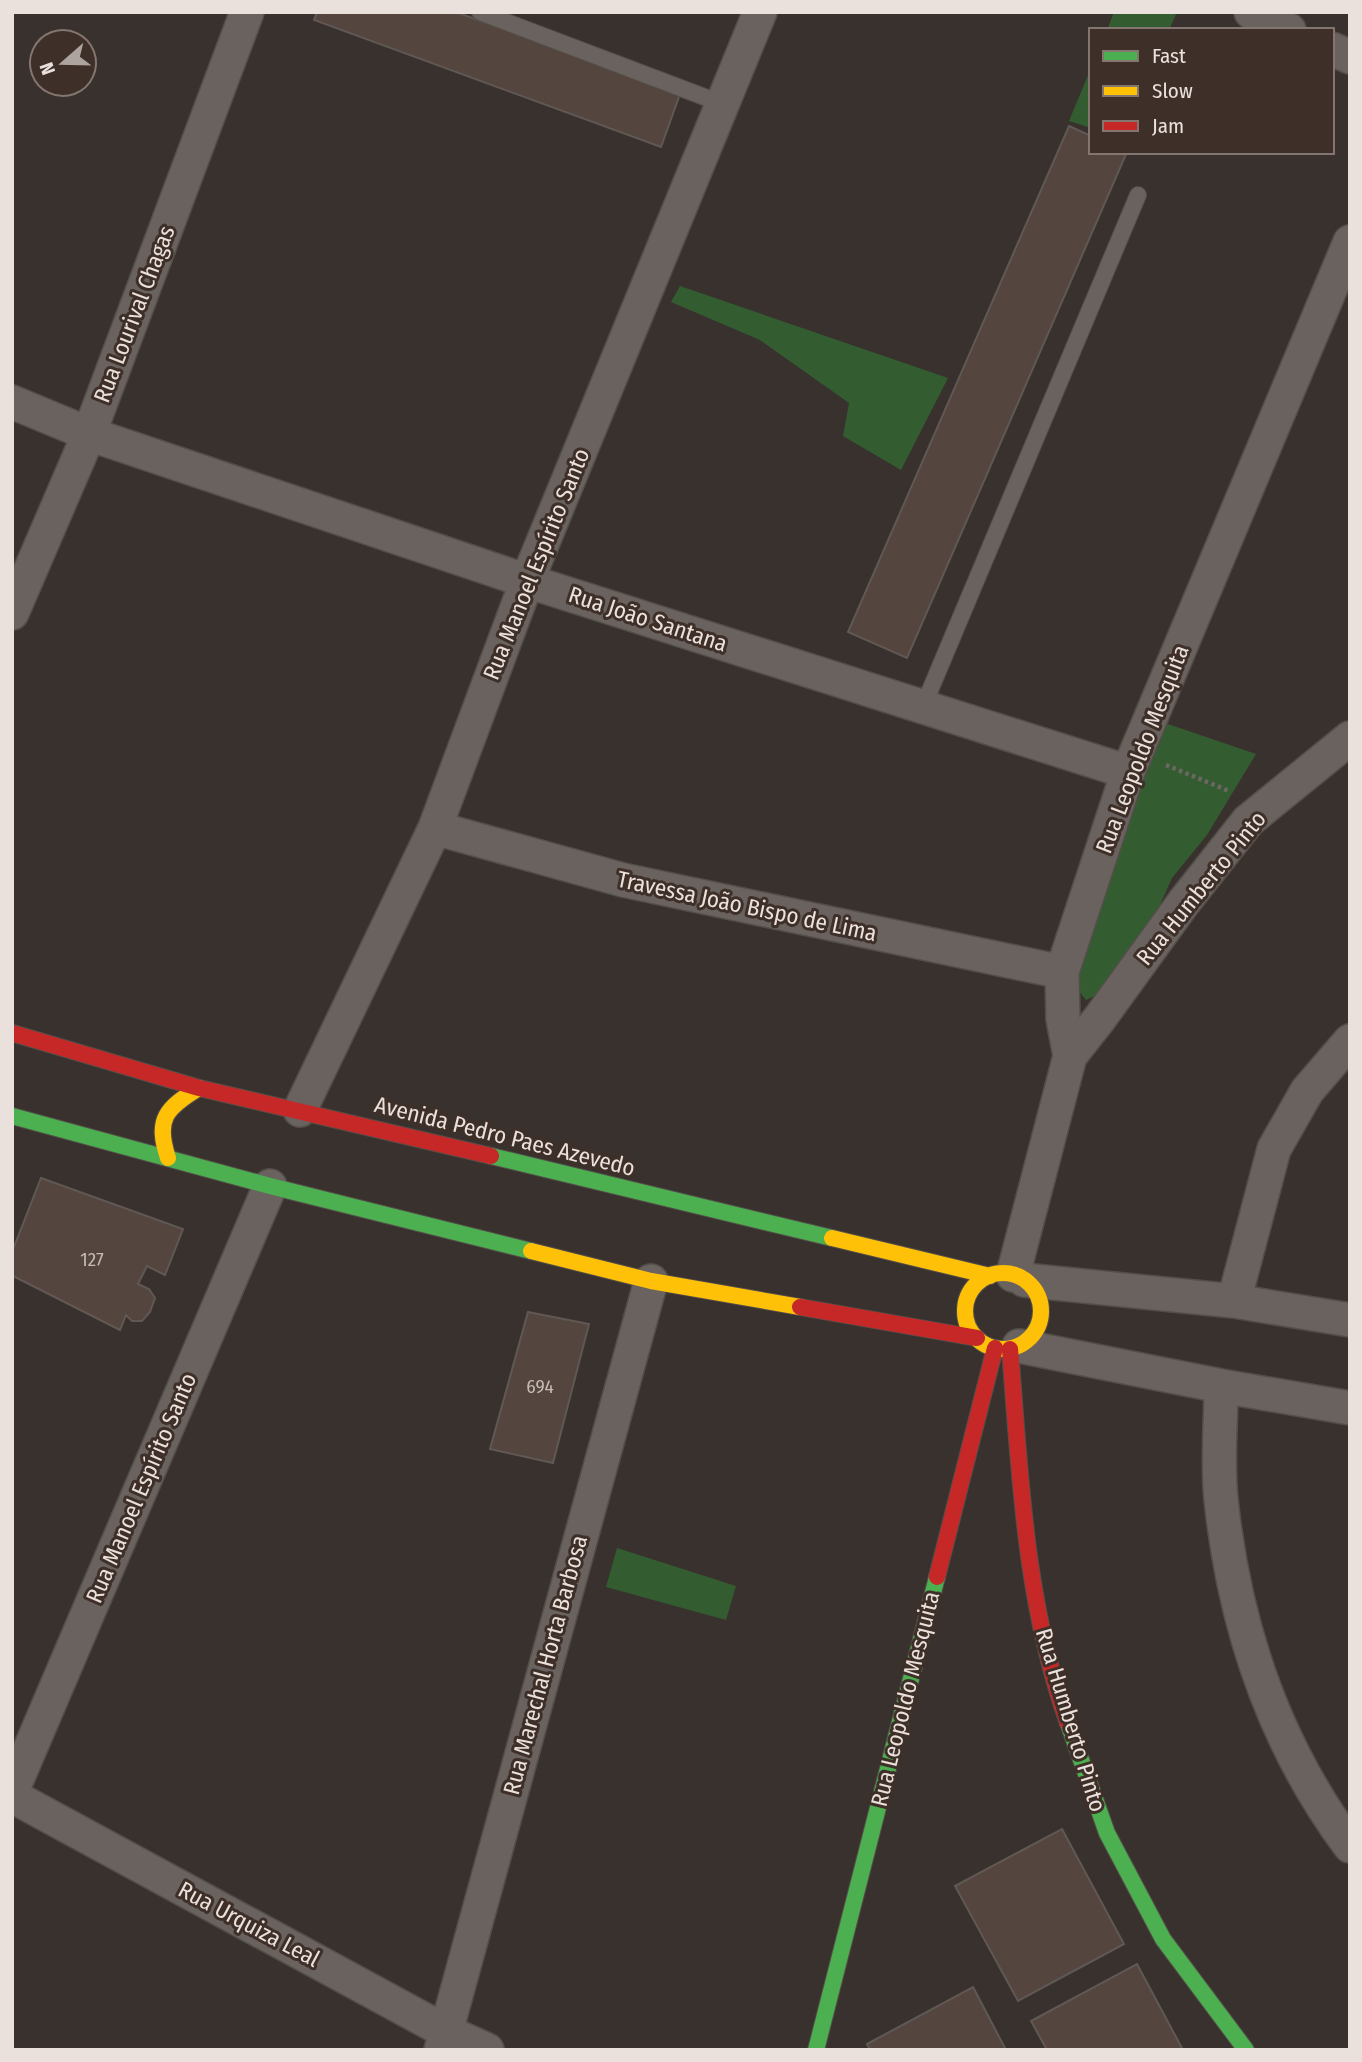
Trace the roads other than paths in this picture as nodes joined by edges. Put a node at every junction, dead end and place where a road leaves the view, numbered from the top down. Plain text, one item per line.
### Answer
1 (247, 12) edge
2 (480, 12) edge
3 (761, 12) edge
4 (1251, 12) edge
5 (1286, 28) edge
6 (1334, 50) edge
7 (1350, 57) edge
8 (723, 104) junction
9 (1138, 195) dead end
10 (1350, 242) edge
11 (12, 402) edge
12 (89, 434) junction
13 (527, 581) junction
14 (12, 613) edge
15 (923, 707) junction
16 (1350, 738) edge
17 (1132, 762) junction
18 (435, 828) junction
19 (1062, 972) junction
20 (12, 1032) edge
21 (1350, 1041) edge
22 (1070, 1056) junction
23 (199, 1088) junction
24 (300, 1110) junction
25 (12, 1116) edge
26 (168, 1158) junction
27 (270, 1186) junction
28 (1009, 1277) junction
29 (651, 1281) junction
30 (1234, 1301) junction
31 (1350, 1320) edge
32 (977, 1338) junction
33 (1008, 1348) junction
34 (1221, 1386) junction
35 (1350, 1408) edge
36 (12, 1793) edge
37 (1350, 1846) edge
38 (443, 2040) edge
39 (487, 2050) edge
40 (816, 2050) edge
41 (1246, 2050) edge

1 - 12 street, Rua Lourival Chagas
2 - 8 lane
3 - 8 street, Rua Manoel Espírito Santo
4 - 5 street
6 - 7 street
8 - 13 street, Rua Manoel Espírito Santo
9 - 15 lane
10 - 17 street, Rua Leopoldo Mesquita
11 - 12 street, Rua João Santana
12 - 13 street, Rua João Santana
12 - 14 street, Rua Lourival Chagas
13 - 15 street, Rua João Santana
13 - 18 street, Rua Manoel Espírito Santo
15 - 17 street, Rua João Santana
16 - 22 street, Rua Humberto Pinto
17 - 19 street, Rua Leopoldo Mesquita
18 - 19 street, Travessa João Bispo de Lima
18 - 24 street, Rua Manoel Espírito Santo
19 - 22 street, Rua Leopoldo Mesquita
20 - 23 street, Avenida Pedro Paes Azevedo
21 - 30 street
22 - 28 street, Rua Leopoldo Mesquita
23 - 24 street, Avenida Pedro Paes Azevedo
23 - 26 street
24 - 28 street, Avenida Pedro Paes Azevedo
25 - 26 street
26 - 27 street
27 - 29 street
27 - 36 street, Rua Manoel Espírito Santo
28 - 30 street
28 - 32 street
28 - 33 street
29 - 32 street
29 - 38 street, Rua Marechal Horta Barbosa
30 - 31 street
32 - 33 street
33 - 34 street
33 - 40 street, Rua Leopoldo Mesquita
33 - 41 street, Rua Humberto Pinto
34 - 35 street
34 - 37 street
36 - 38 street, Rua Urquiza Leal
38 - 39 street, Rua Urquiza Leal

